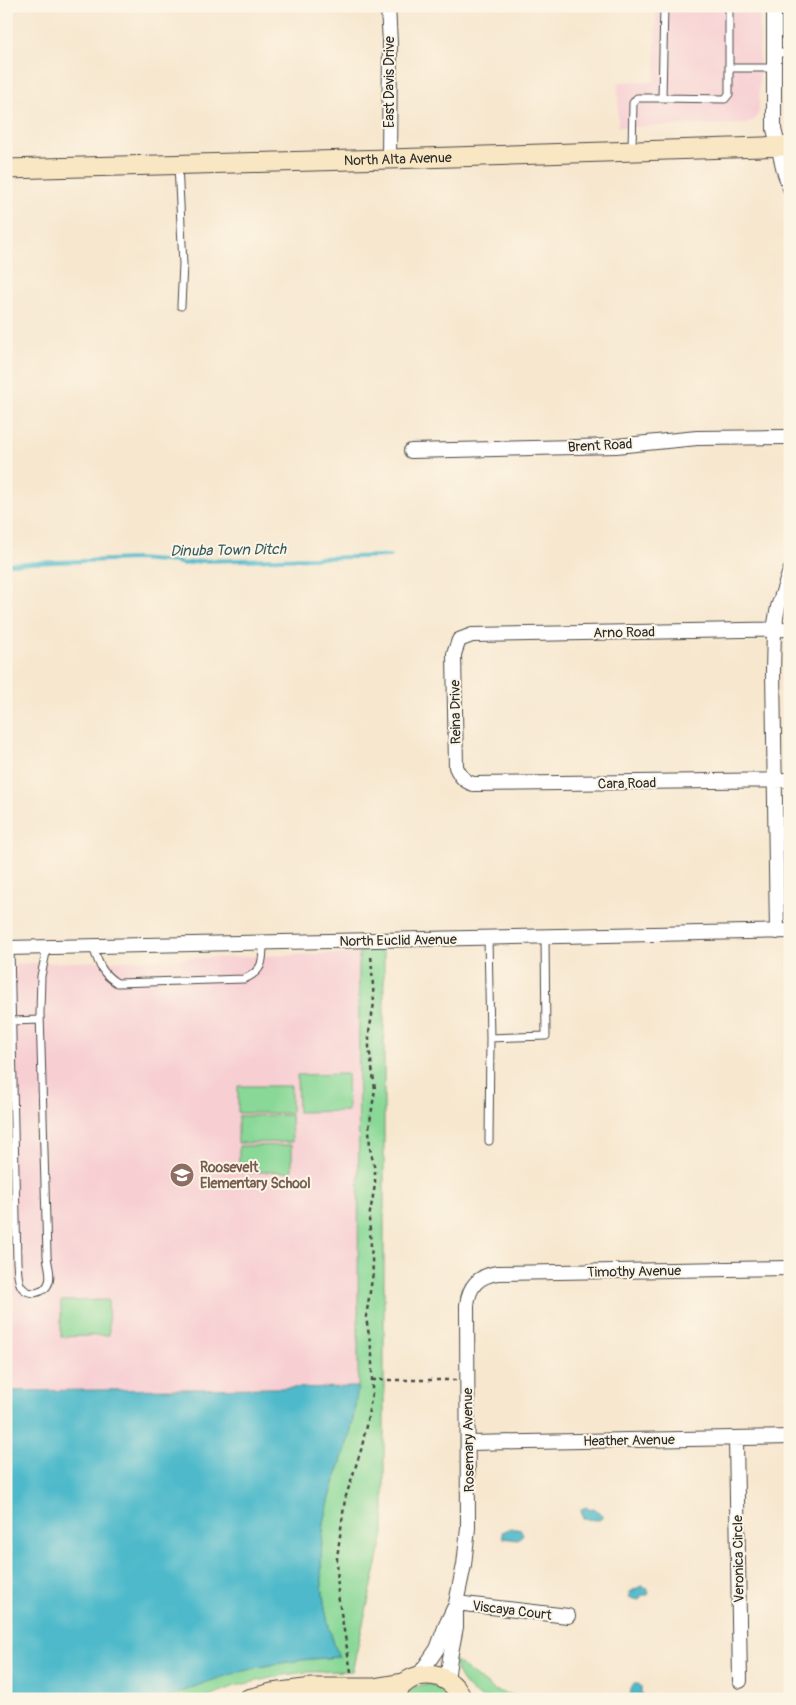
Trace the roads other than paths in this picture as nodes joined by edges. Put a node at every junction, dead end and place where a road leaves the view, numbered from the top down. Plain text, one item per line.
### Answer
1 (388, 6) edge
2 (664, 6) edge
3 (729, 6) edge
4 (774, 6) edge
5 (774, 53) junction
6 (790, 53) edge
7 (729, 68) junction
8 (774, 68) junction
9 (662, 98) junction
10 (784, 146) edge
11 (632, 150) junction
12 (389, 159) junction
13 (178, 164) junction
14 (6, 169) edge
15 (790, 188) edge
16 (181, 306) dead end
17 (790, 437) edge
18 (411, 451) dead end
19 (790, 571) edge
20 (774, 629) junction
21 (790, 629) edge
22 (459, 640) joint
23 (774, 780) junction
24 (790, 780) edge
25 (466, 781) joint
26 (783, 931) edge
27 (545, 937) junction
28 (488, 938) junction
29 (264, 943) junction
30 (93, 947) junction
31 (8, 948) edge
32 (47, 948) junction
33 (40, 1020) junction
34 (12, 1021) junction
35 (490, 1038) junction
36 (489, 1141) dead end
37 (790, 1268) edge
38 (478, 1280) joint
39 (790, 1436) edge
40 (736, 1438) junction
41 (469, 1443) junction
42 (456, 1603) junction
43 (568, 1616) dead end
44 (448, 1680) junction
45 (740, 1681) dead end
46 (405, 1686) edge
47 (248, 1699) edge
48 (462, 1699) edge

1 - 12 street, East Davis Drive
2 - 9 lane
3 - 7 lane
4 - 5 street
5 - 6 lane
5 - 8 street
7 - 8 lane
7 - 9 lane
8 - 10 street
9 - 11 lane
10 - 11 main road, North Alta Avenue
10 - 15 street
11 - 12 main road, North Alta Avenue
12 - 13 main road, North Alta Avenue
13 - 14 main road, North Alta Avenue
13 - 16 lane
17 - 18 street, Brent Road
19 - 20 street
20 - 21 street, Arno Road
20 - 22 street, Arno Road
20 - 23 street
22 - 25 street, Reina Drive
23 - 24 street, Cara Road
23 - 25 street, Cara Road
23 - 26 street
26 - 27 street, North Euclid Avenue
27 - 28 street, North Euclid Avenue
27 - 35 lane
28 - 29 street, North Euclid Avenue
28 - 35 lane
29 - 30 street, North Euclid Avenue
29 - 30 lane
30 - 32 street, North Euclid Avenue
31 - 32 street, North Euclid Avenue
31 - 34 lane
32 - 33 lane
33 - 34 lane
33 - 34 lane
35 - 36 lane
37 - 38 street, Timothy Avenue
38 - 41 street, Rosemary Avenue
39 - 40 street, Heather Avenue
40 - 41 street, Heather Avenue
40 - 45 street, Veronica Circle
41 - 42 street, Rosemary Avenue
42 - 43 street, Viscaya Court
42 - 44 street, Rosemary Avenue
42 - 46 street, Rosemary Avenue
44 - 46 main road
44 - 48 main road
46 - 47 main road

